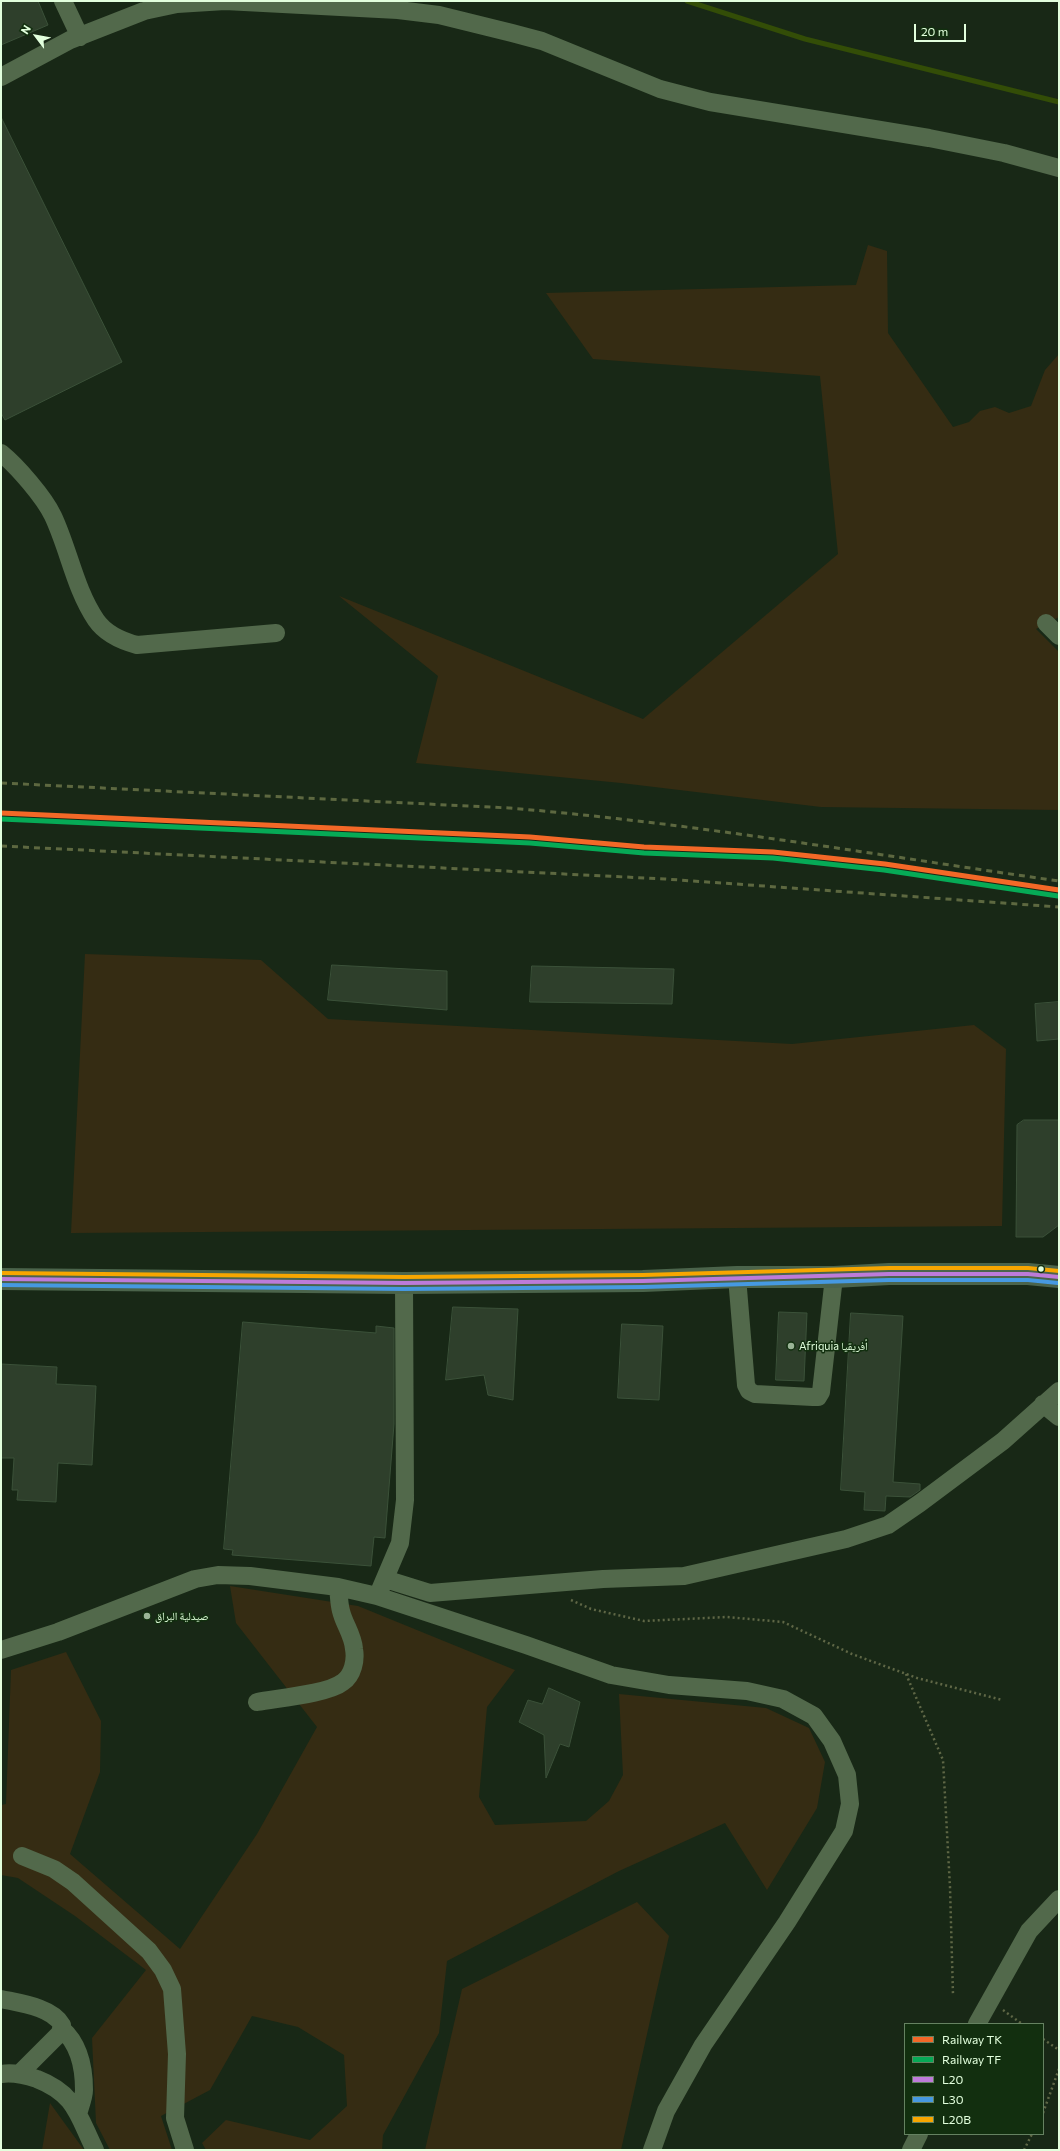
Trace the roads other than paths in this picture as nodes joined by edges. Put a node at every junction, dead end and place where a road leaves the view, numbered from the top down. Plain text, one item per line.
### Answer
1 (63, 1) edge
2 (80, 37) junction
3 (1, 77) edge
4 (1059, 168) edge
5 (1, 453) edge
6 (1046, 623) dead end
7 (276, 633) dead end
8 (1059, 636) edge
9 (737, 1277) junction
10 (834, 1277) junction
11 (1059, 1277) edge
12 (1, 1278) edge
13 (404, 1283) junction
14 (1059, 1391) edge
15 (1044, 1404) junction
16 (1059, 1417) edge
17 (385, 1579) junction
18 (338, 1587) junction
19 (377, 1596) junction
20 (1, 1650) edge
21 (257, 1702) dead end
22 (22, 1856) dead end
23 (1059, 1899) edge
24 (1, 1999) edge
25 (978, 2023) edge
26 (62, 2029) junction
27 (1, 2074) edge
28 (19, 2074) junction
29 (78, 2114) junction
30 (918, 2135) edge
31 (95, 2150) edge
32 (185, 2150) edge
33 (652, 2150) edge
34 (911, 2150) edge

1 - 2 street
2 - 3 street
2 - 4 street
5 - 7 street
6 - 8 street
9 - 10 main road
9 - 10 street
9 - 13 main road
10 - 11 main road
12 - 13 main road
13 - 17 street
14 - 15 street
15 - 16 street
15 - 17 street
17 - 19 street
18 - 19 street
18 - 20 street
18 - 21 street
19 - 33 street
22 - 32 street
23 - 25 street
24 - 26 street
26 - 28 street
26 - 29 street
27 - 28 street
28 - 29 street
29 - 31 street
30 - 34 street

